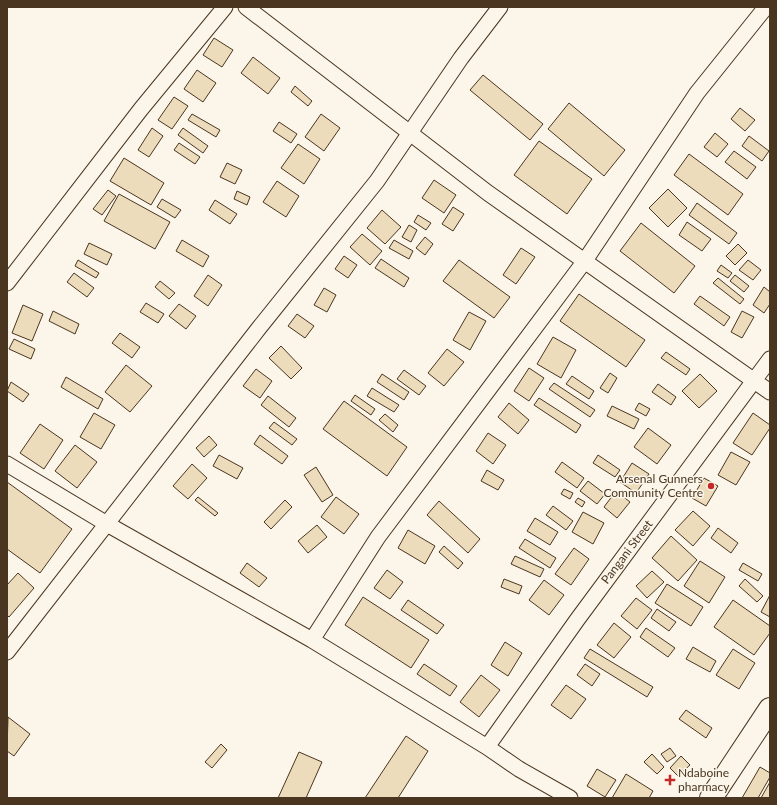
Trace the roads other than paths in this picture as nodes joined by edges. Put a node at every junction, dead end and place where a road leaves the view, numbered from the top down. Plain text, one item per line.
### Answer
1 (225, 7) edge
2 (246, 7) edge
3 (500, 7) edge
4 (766, 7) edge
5 (410, 133) junction
6 (584, 262) junction
7 (7, 282) edge
8 (770, 360) edge
9 (754, 380) junction
10 (770, 392) edge
11 (7, 464) edge
12 (107, 524) junction
13 (312, 640) junction
14 (7, 652) edge
15 (770, 709) edge
16 (487, 747) junction
17 (570, 798) edge
18 (711, 798) edge

1 - 7 street
2 - 5 street
3 - 5 street
4 - 6 street
5 - 6 street
5 - 12 street
6 - 9 street
6 - 13 street
8 - 9 street, Pangani Street
9 - 10 street
9 - 16 street, Pangani Street
11 - 12 street
12 - 13 street
12 - 14 street
13 - 16 street
15 - 18 main road
16 - 17 street

